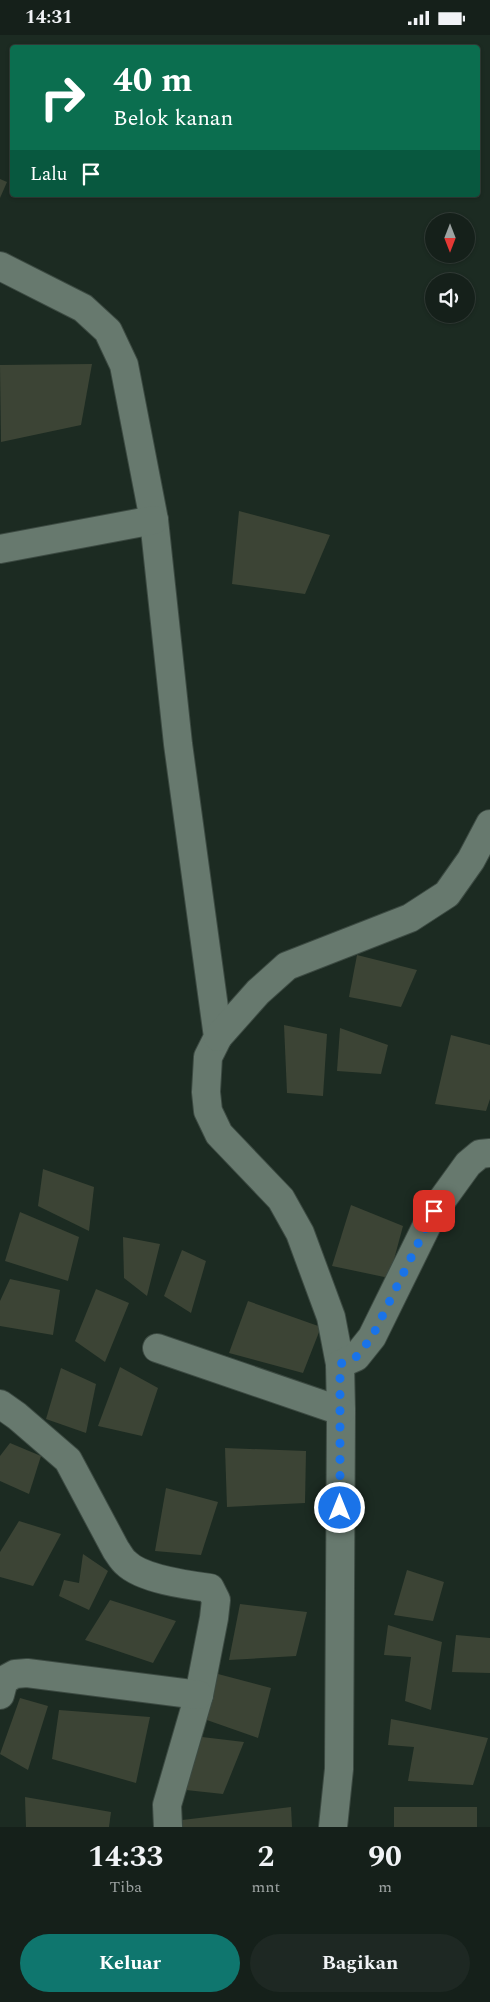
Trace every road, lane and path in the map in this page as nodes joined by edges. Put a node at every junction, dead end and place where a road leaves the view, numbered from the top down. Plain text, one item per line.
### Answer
1 (0, 267) edge
2 (154, 520) junction
3 (0, 549) edge
4 (490, 824) edge
5 (218, 1037) junction
6 (490, 1153) edge
7 (157, 1348) dead end
8 (340, 1364) junction
9 (0, 1404) edge
10 (341, 1411) junction
11 (0, 1695) edge
12 (199, 1695) junction
13 (168, 1827) edge
14 (333, 1827) edge

1 - 2 street
2 - 3 street
2 - 5 street
4 - 5 street
5 - 8 street
6 - 8 street
7 - 10 street
8 - 10 street
9 - 12 street
10 - 14 street
11 - 12 street
12 - 13 street

